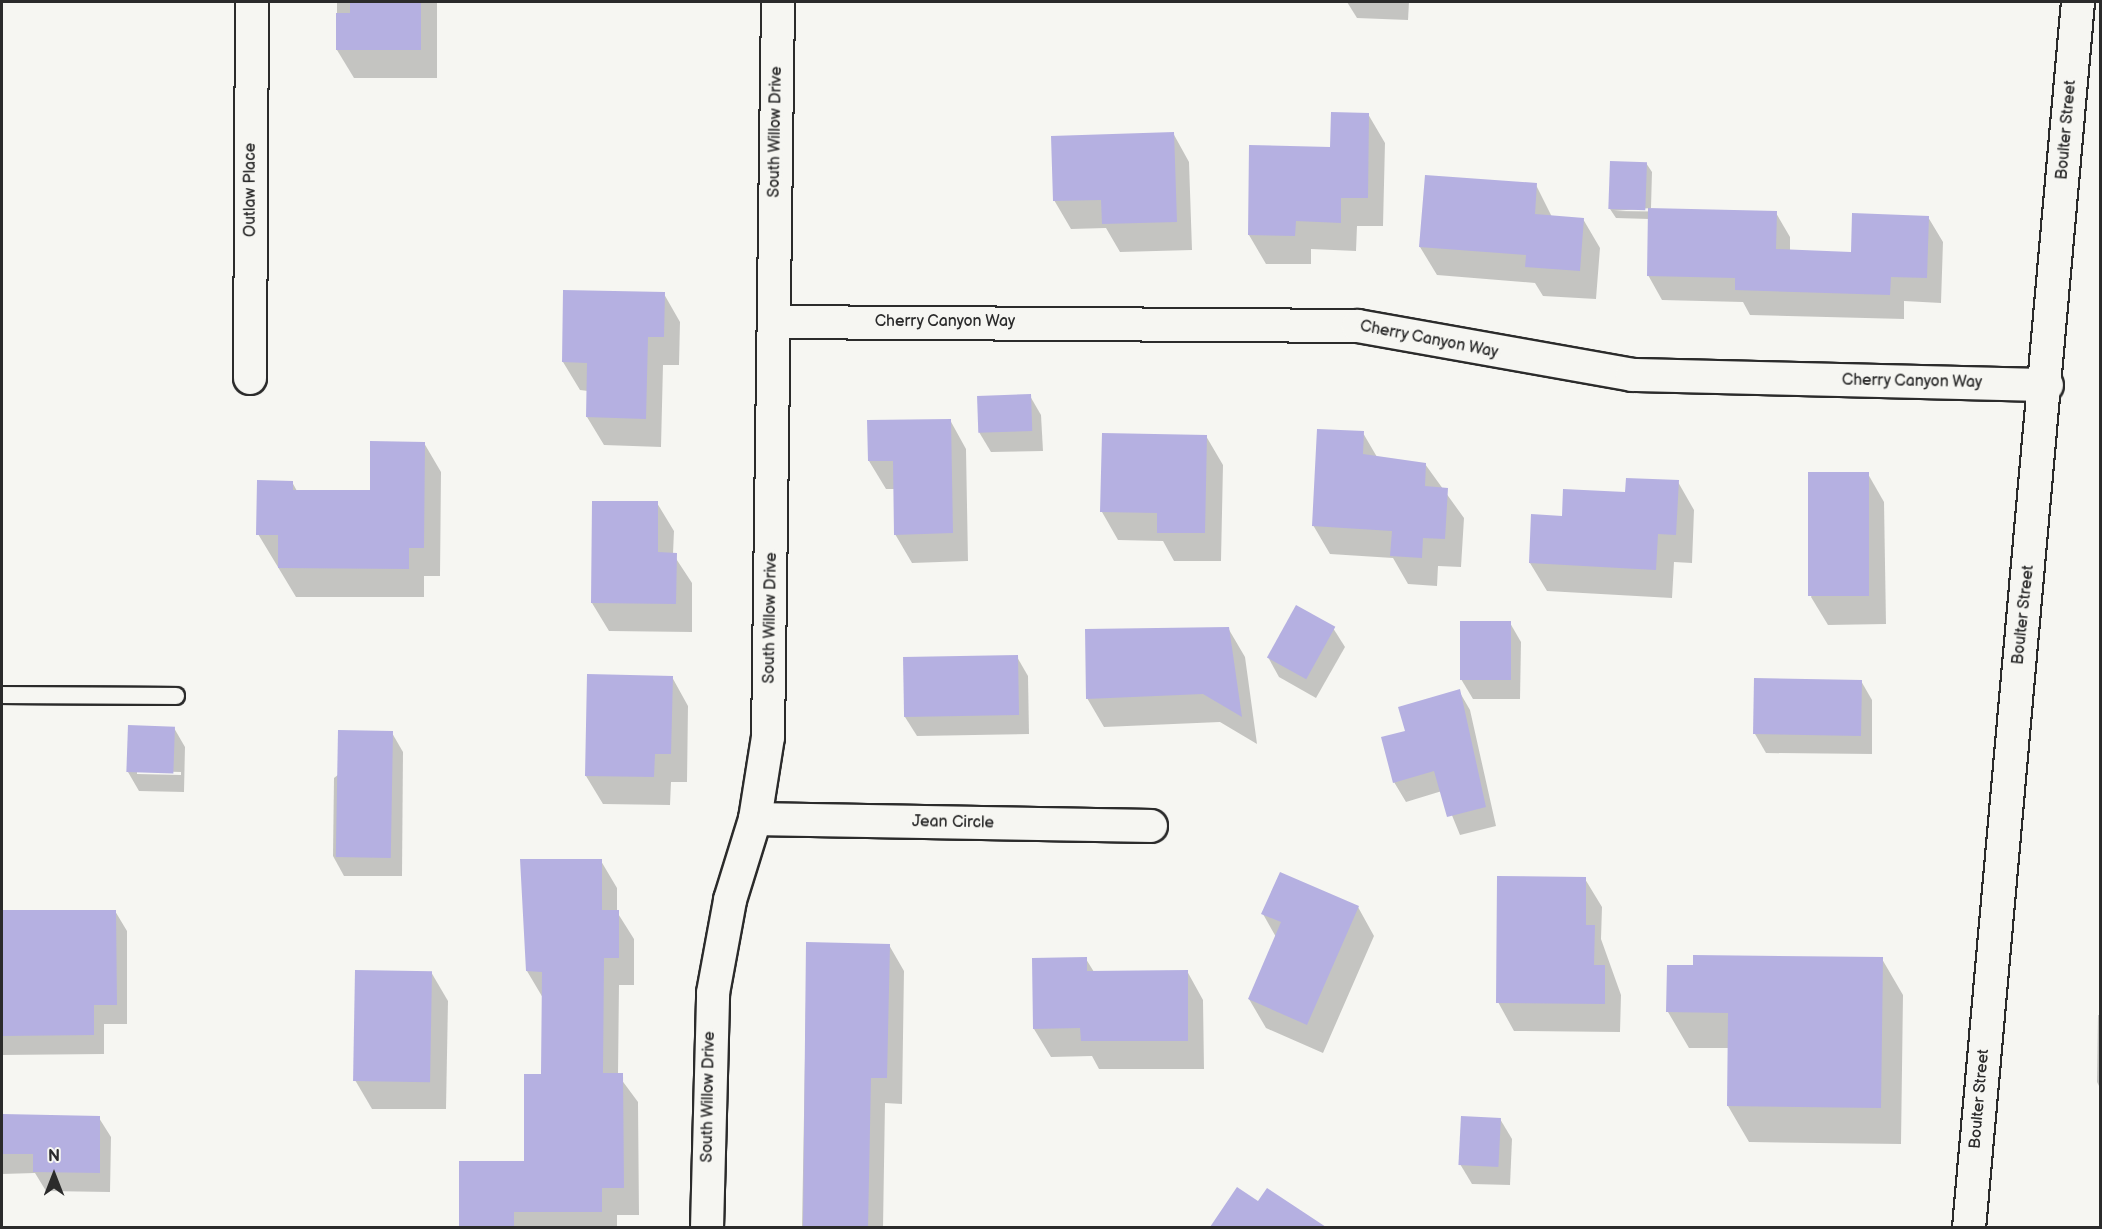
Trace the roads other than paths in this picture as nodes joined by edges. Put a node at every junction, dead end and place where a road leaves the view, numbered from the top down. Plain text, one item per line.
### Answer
1 (252, 2) edge
2 (778, 2) edge
3 (2078, 2) edge
4 (774, 322) junction
5 (250, 378) dead end
6 (2047, 385) junction
7 (2, 695) edge
8 (176, 696) dead end
9 (755, 819) junction
10 (1151, 826) dead end
11 (707, 1227) edge
12 (1969, 1227) edge

1 - 5 street, Outlaw Place
2 - 4 street, South Willow Drive
3 - 6 street, Boulter Street
4 - 6 street, Cherry Canyon Way
4 - 9 street, South Willow Drive
6 - 12 street, Boulter Street
7 - 8 lane
9 - 10 street, Jean Circle
9 - 11 street, South Willow Drive

